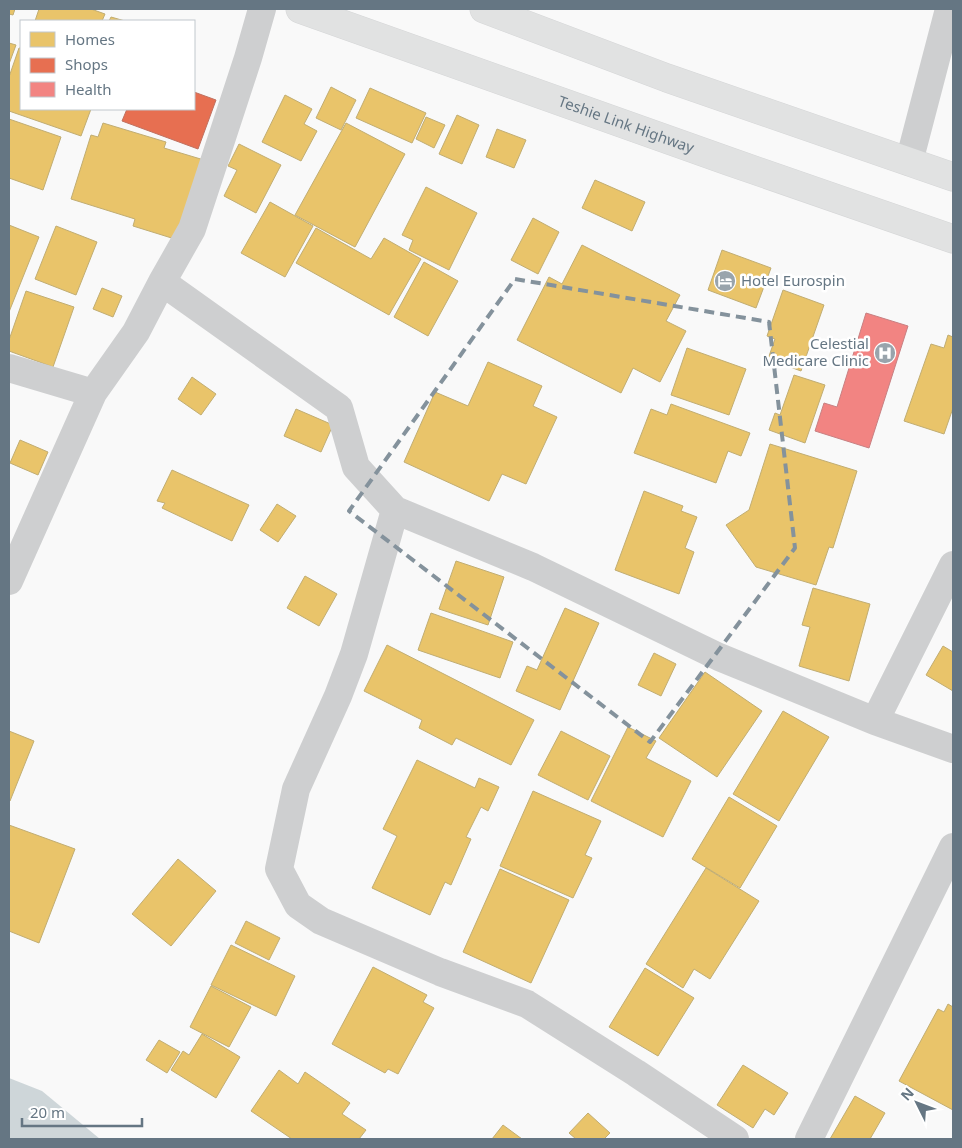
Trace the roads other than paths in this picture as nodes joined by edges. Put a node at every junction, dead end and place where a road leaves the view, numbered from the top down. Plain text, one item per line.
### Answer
1 (262, 9) edge
2 (300, 9) edge
3 (484, 9) edge
4 (949, 9) edge
5 (909, 162) junction
6 (953, 178) edge
7 (953, 239) edge
8 (162, 282) junction
9 (9, 368) edge
10 (93, 393) junction
11 (395, 510) junction
12 (953, 565) edge
13 (9, 581) edge
14 (875, 721) junction
15 (953, 749) edge
16 (953, 847) edge
17 (735, 1139) edge
18 (809, 1139) edge

1 - 8 street
2 - 7 main road, Teshie Link Highway
3 - 5 main road
4 - 5 street
5 - 6 main road
8 - 10 street
8 - 11 street
9 - 10 street
10 - 13 street
11 - 14 street
11 - 17 street
12 - 14 street
14 - 15 street
16 - 18 street

